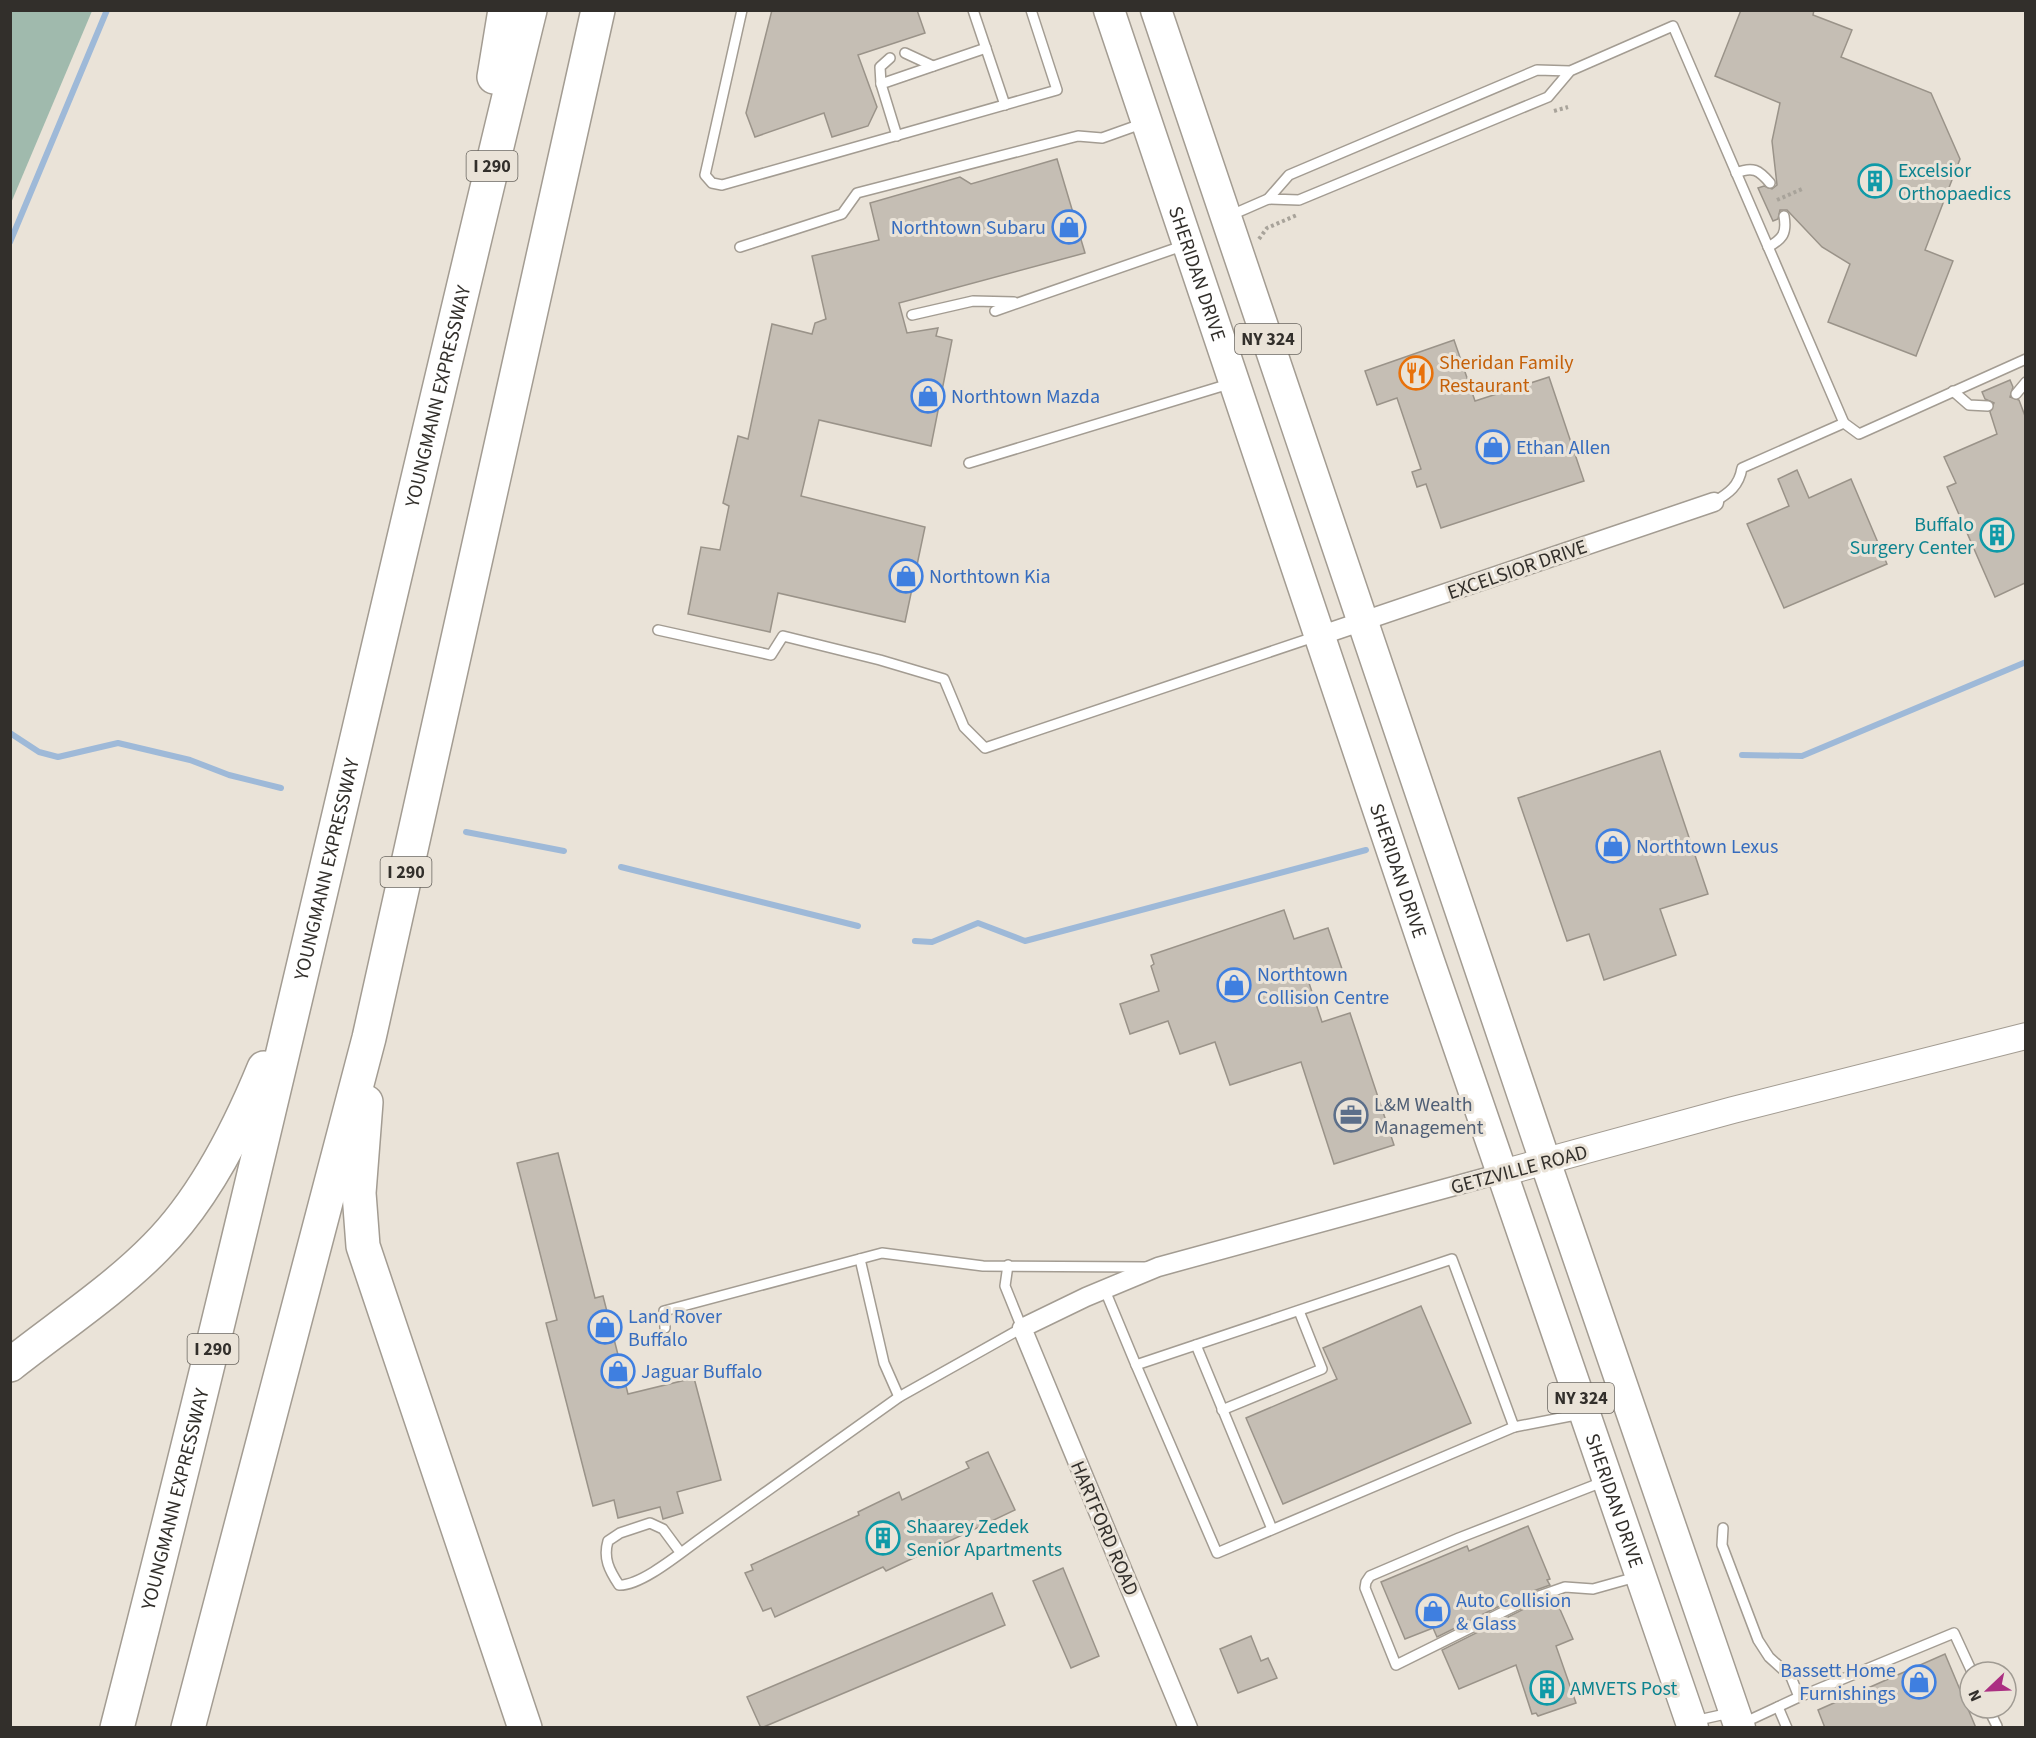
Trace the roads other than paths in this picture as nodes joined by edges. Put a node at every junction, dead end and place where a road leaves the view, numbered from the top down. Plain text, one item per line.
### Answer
1 (505, 10) edge
2 (530, 10) edge
3 (598, 10) edge
4 (742, 10) edge
5 (973, 10) edge
6 (1031, 10) edge
7 (1109, 10) edge
8 (1156, 10) edge
9 (986, 48) junction
10 (905, 53) dead end
11 (890, 58) dead end
12 (933, 66) junction
13 (1570, 71) junction
14 (881, 84) junction
15 (1005, 105) junction
16 (1147, 122) junction
17 (897, 136) junction
18 (1736, 173) junction
19 (1770, 183) dead end
20 (1268, 199) junction
21 (1784, 216) dead end
22 (1226, 217) junction
23 (1187, 244) junction
24 (740, 247) dead end
25 (1768, 247) junction
26 (1020, 302) junction
27 (995, 311) dead end
28 (912, 315) dead end
29 (454, 321) junction
30 (2025, 359) edge
31 (1234, 382) junction
32 (2025, 382) edge
33 (1953, 392) junction
34 (2016, 394) dead end
35 (1988, 406) dead end
36 (1844, 423) junction
37 (969, 463) dead end
38 (1714, 502) joint
39 (1363, 621) junction
40 (658, 630) dead end
41 (1319, 636) junction
42 (304, 969) junction
43 (2025, 1036) edge
44 (369, 1038) junction
45 (1545, 1161) junction
46 (1502, 1173) junction
47 (860, 1259) junction
48 (1008, 1265) junction
49 (1158, 1267) junction
50 (1104, 1288) junction
51 (1299, 1311) junction
52 (665, 1328) dead end
53 (1022, 1328) junction
54 (1196, 1345) junction
55 (10, 1365) edge
56 (1136, 1365) junction
57 (899, 1397) junction
58 (1222, 1410) junction
59 (1587, 1413) junction
60 (1514, 1427) junction
61 (1609, 1479) junction
62 (1723, 1528) dead end
63 (1272, 1529) junction
64 (680, 1552) junction
65 (1641, 1575) junction
66 (1966, 1660) edge
67 (1799, 1697) junction
68 (1778, 1707) junction
69 (1738, 1722) edge
70 (1692, 1725) edge
71 (117, 1728) edge
72 (188, 1728) edge
73 (525, 1728) edge
74 (1188, 1728) edge
75 (1787, 1728) edge

1 - 29 highway
2 - 29 highway, YOUNGMANN EXPRESSWAY / I 290
3 - 44 highway, I 290
4 - 17 lane
5 - 9 lane
6 - 15 lane
7 - 16 main road, SHERIDAN DRIVE / NY 324
8 - 22 main road, NY 324
9 - 12 lane
9 - 15 lane
10 - 12 lane
11 - 14 lane
12 - 14 lane
13 - 18 lane
13 - 20 lane
13 - 20 lane
14 - 17 lane
15 - 17 lane
16 - 23 main road, SHERIDAN DRIVE / NY 324
16 - 24 lane
18 - 19 lane
18 - 25 lane
20 - 22 lane
21 - 25 lane
22 - 39 main road, NY 324
23 - 26 lane
23 - 31 main road, SHERIDAN DRIVE / NY 324
25 - 36 lane
26 - 27 lane
26 - 28 lane
29 - 42 highway, YOUNGMANN EXPRESSWAY / I 290
30 - 33 lane
31 - 37 lane
31 - 41 main road, SHERIDAN DRIVE / NY 324
32 - 34 lane
33 - 35 lane
33 - 36 lane
36 - 38 lane
38 - 39 street, EXCELSIOR DRIVE
39 - 41 street, EXCELSIOR DRIVE
39 - 45 main road, NY 324
40 - 41 lane
41 - 46 main road, SHERIDAN DRIVE / NY 324
42 - 55 highway
42 - 71 highway, YOUNGMANN EXPRESSWAY / I 290
43 - 45 street, GETZVILLE ROAD
44 - 72 highway, I 290
44 - 73 highway
45 - 46 street, GETZVILLE ROAD
45 - 69 main road, NY 324
46 - 49 street, GETZVILLE ROAD
46 - 59 main road, SHERIDAN DRIVE / NY 324
47 - 48 lane
47 - 52 lane
47 - 57 lane
48 - 49 lane
48 - 53 lane
49 - 50 street, GETZVILLE ROAD
50 - 53 street, GETZVILLE ROAD
50 - 56 lane
51 - 54 lane
51 - 58 lane
51 - 60 lane
53 - 57 lane
53 - 74 street, HARTFORD ROAD
54 - 56 lane
54 - 58 lane
56 - 63 lane
57 - 64 lane
58 - 63 lane
59 - 60 lane
59 - 61 main road, SHERIDAN DRIVE / NY 324
60 - 63 lane
61 - 65 main road, SHERIDAN DRIVE / NY 324
61 - 65 lane
62 - 67 lane
64 - 64 lane
65 - 70 main road, SHERIDAN DRIVE / NY 324
66 - 67 lane
67 - 68 lane
68 - 69 lane
68 - 75 lane
69 - 70 lane

